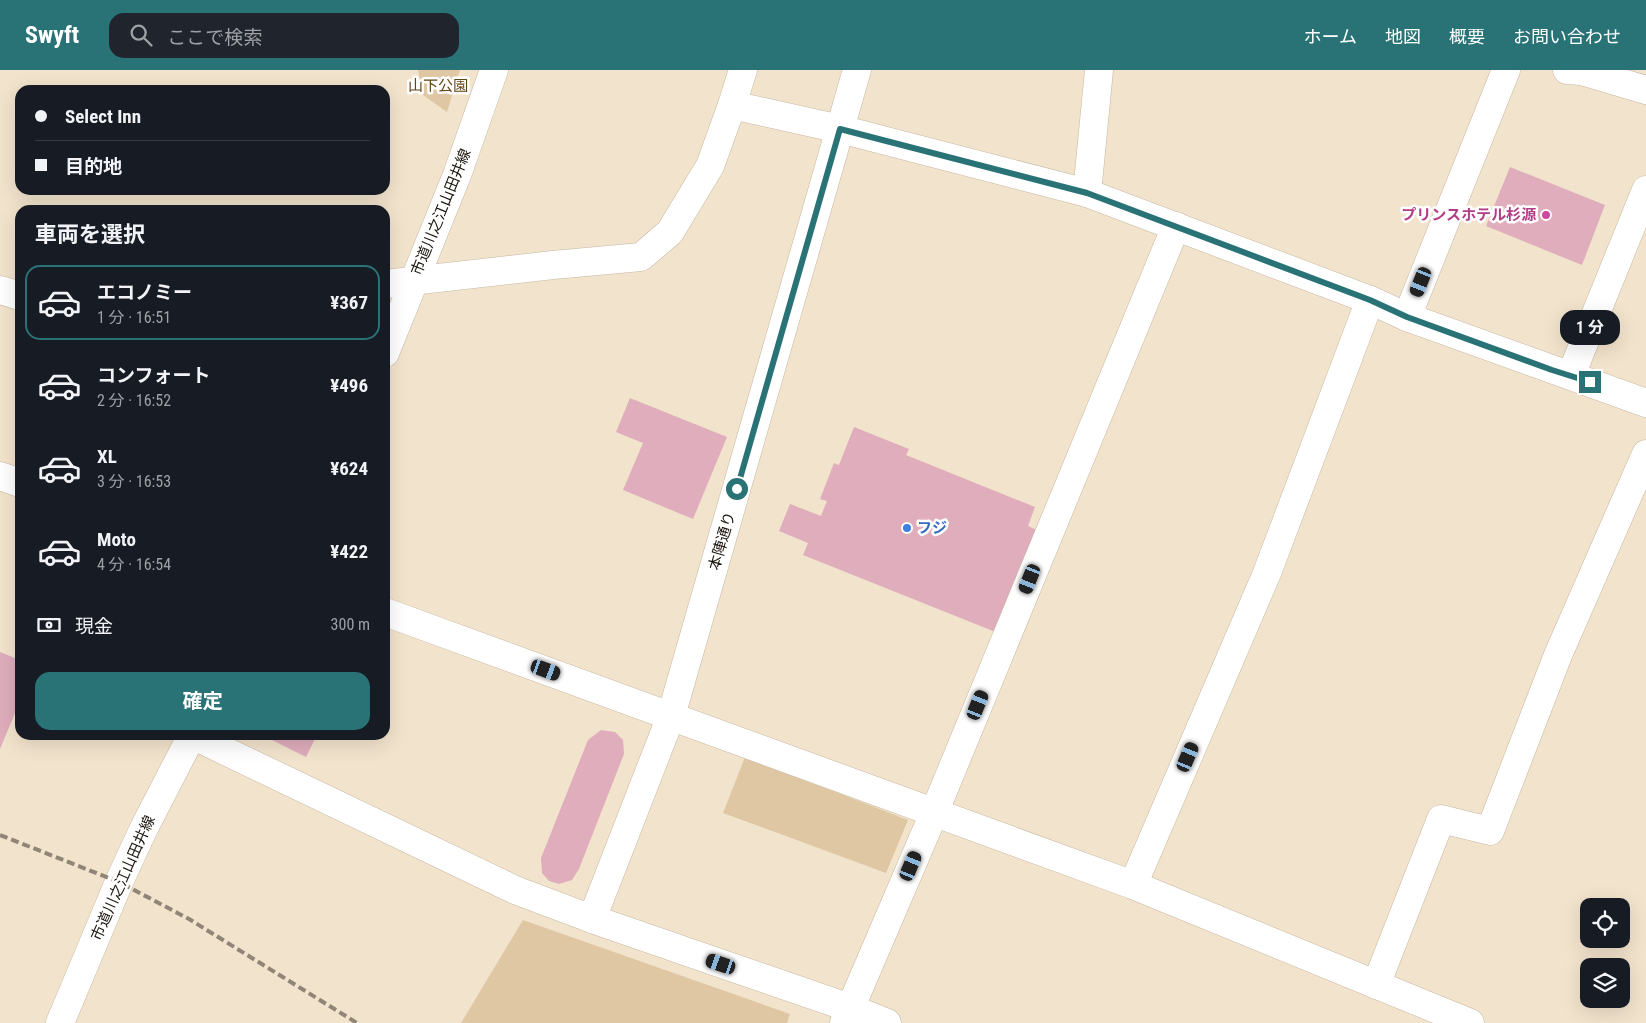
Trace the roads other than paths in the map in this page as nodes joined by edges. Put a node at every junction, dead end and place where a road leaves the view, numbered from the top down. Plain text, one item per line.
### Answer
1 (494, 70) edge
2 (743, 70) edge
3 (857, 70) edge
4 (1099, 70) edge
5 (1506, 70) edge
6 (1578, 70) edge
7 (1646, 90) edge
8 (732, 105) junction
9 (840, 129) junction
10 (1646, 190) edge
11 (1087, 193) junction
12 (1176, 226) junction
13 (413, 281) junction
14 (390, 283) edge
15 (0, 290) edge
16 (15, 294) edge
17 (1370, 300) junction
18 (1407, 317) junction
19 (390, 340) edge
20 (1571, 375) junction
21 (1646, 403) edge
22 (1646, 454) edge
23 (0, 476) edge
24 (15, 481) edge
25 (390, 614) edge
26 (672, 716) junction
27 (189, 740) edge
28 (202, 740) edge
29 (934, 813) junction
30 (1133, 885) junction
31 (592, 919) junction
32 (1376, 985) junction
33 (847, 1015) edge
34 (60, 1023) edge
35 (887, 1023) edge
36 (1470, 1023) edge

1 - 13 street, 市道川之江山田井線
2 - 8 street
3 - 9 street, 本陣通り
4 - 11 street
5 - 18 street
6 - 7 street
8 - 9 street
8 - 13 street
9 - 11 street
9 - 26 street, 本陣通り
10 - 20 street
11 - 12 street
12 - 17 street
12 - 29 street
13 - 14 street
13 - 19 street, 市道川之江山田井線
15 - 16 street
17 - 18 street
17 - 30 street
18 - 20 street
20 - 21 street
22 - 32 street
23 - 24 street
25 - 26 street
26 - 29 street
26 - 31 street, 本陣通り
27 - 34 street, 市道川之江山田井線
28 - 31 street
29 - 30 street
29 - 33 street
30 - 32 street
31 - 33 street
32 - 36 street
33 - 35 street

